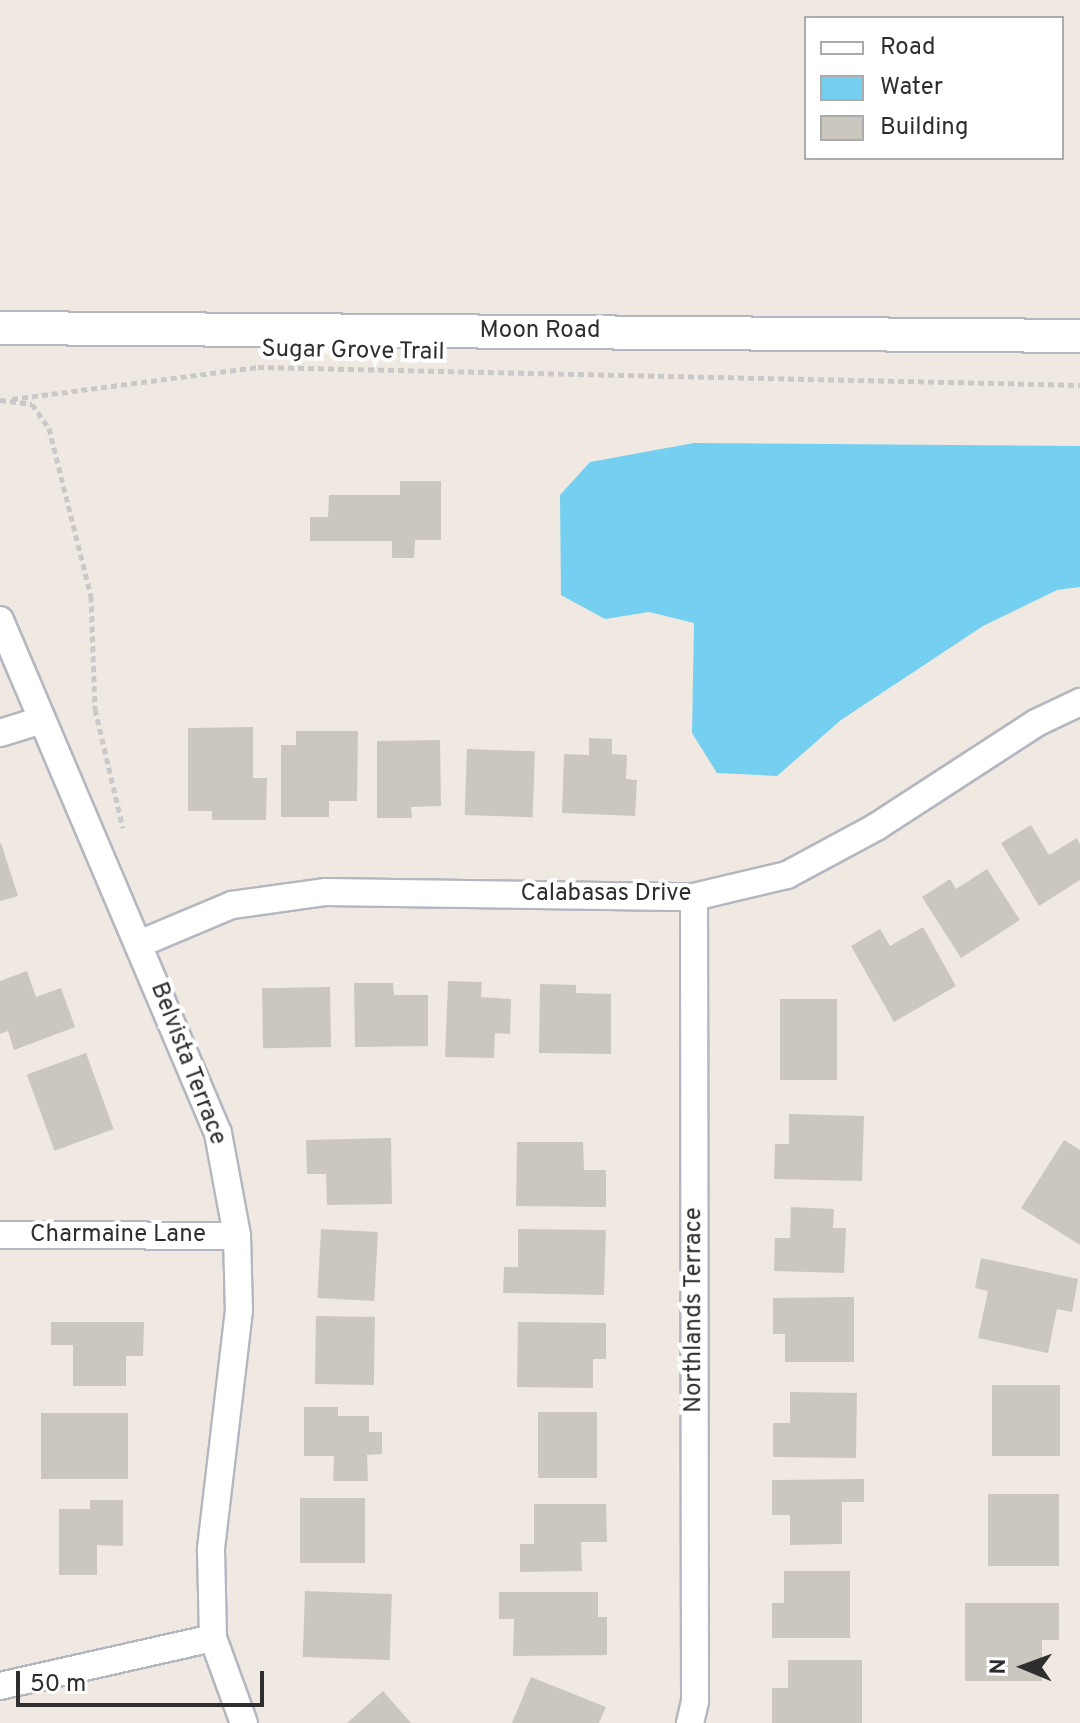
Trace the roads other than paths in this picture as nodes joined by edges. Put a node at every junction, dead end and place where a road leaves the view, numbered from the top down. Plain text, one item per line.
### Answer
1 (0, 328) edge
2 (1080, 336) edge
3 (0, 620) edge
4 (1080, 702) edge
5 (42, 720) junction
6 (0, 733) edge
7 (694, 897) junction
8 (139, 944) junction
9 (0, 1235) edge
10 (237, 1236) junction
11 (213, 1638) junction
12 (0, 1686) edge
13 (244, 1723) edge
14 (690, 1723) edge

1 - 2 street, Moon Road
3 - 5 street, Belvista Terrace
4 - 7 street, Calabasas Drive
5 - 6 street
5 - 8 street, Belvista Terrace
7 - 8 street, Calabasas Drive
7 - 14 street, Northlands Terrace
8 - 10 street, Belvista Terrace
9 - 10 street, Charmaine Lane
10 - 11 street, Belvista Terrace
11 - 12 street
11 - 13 street, Belvista Terrace

